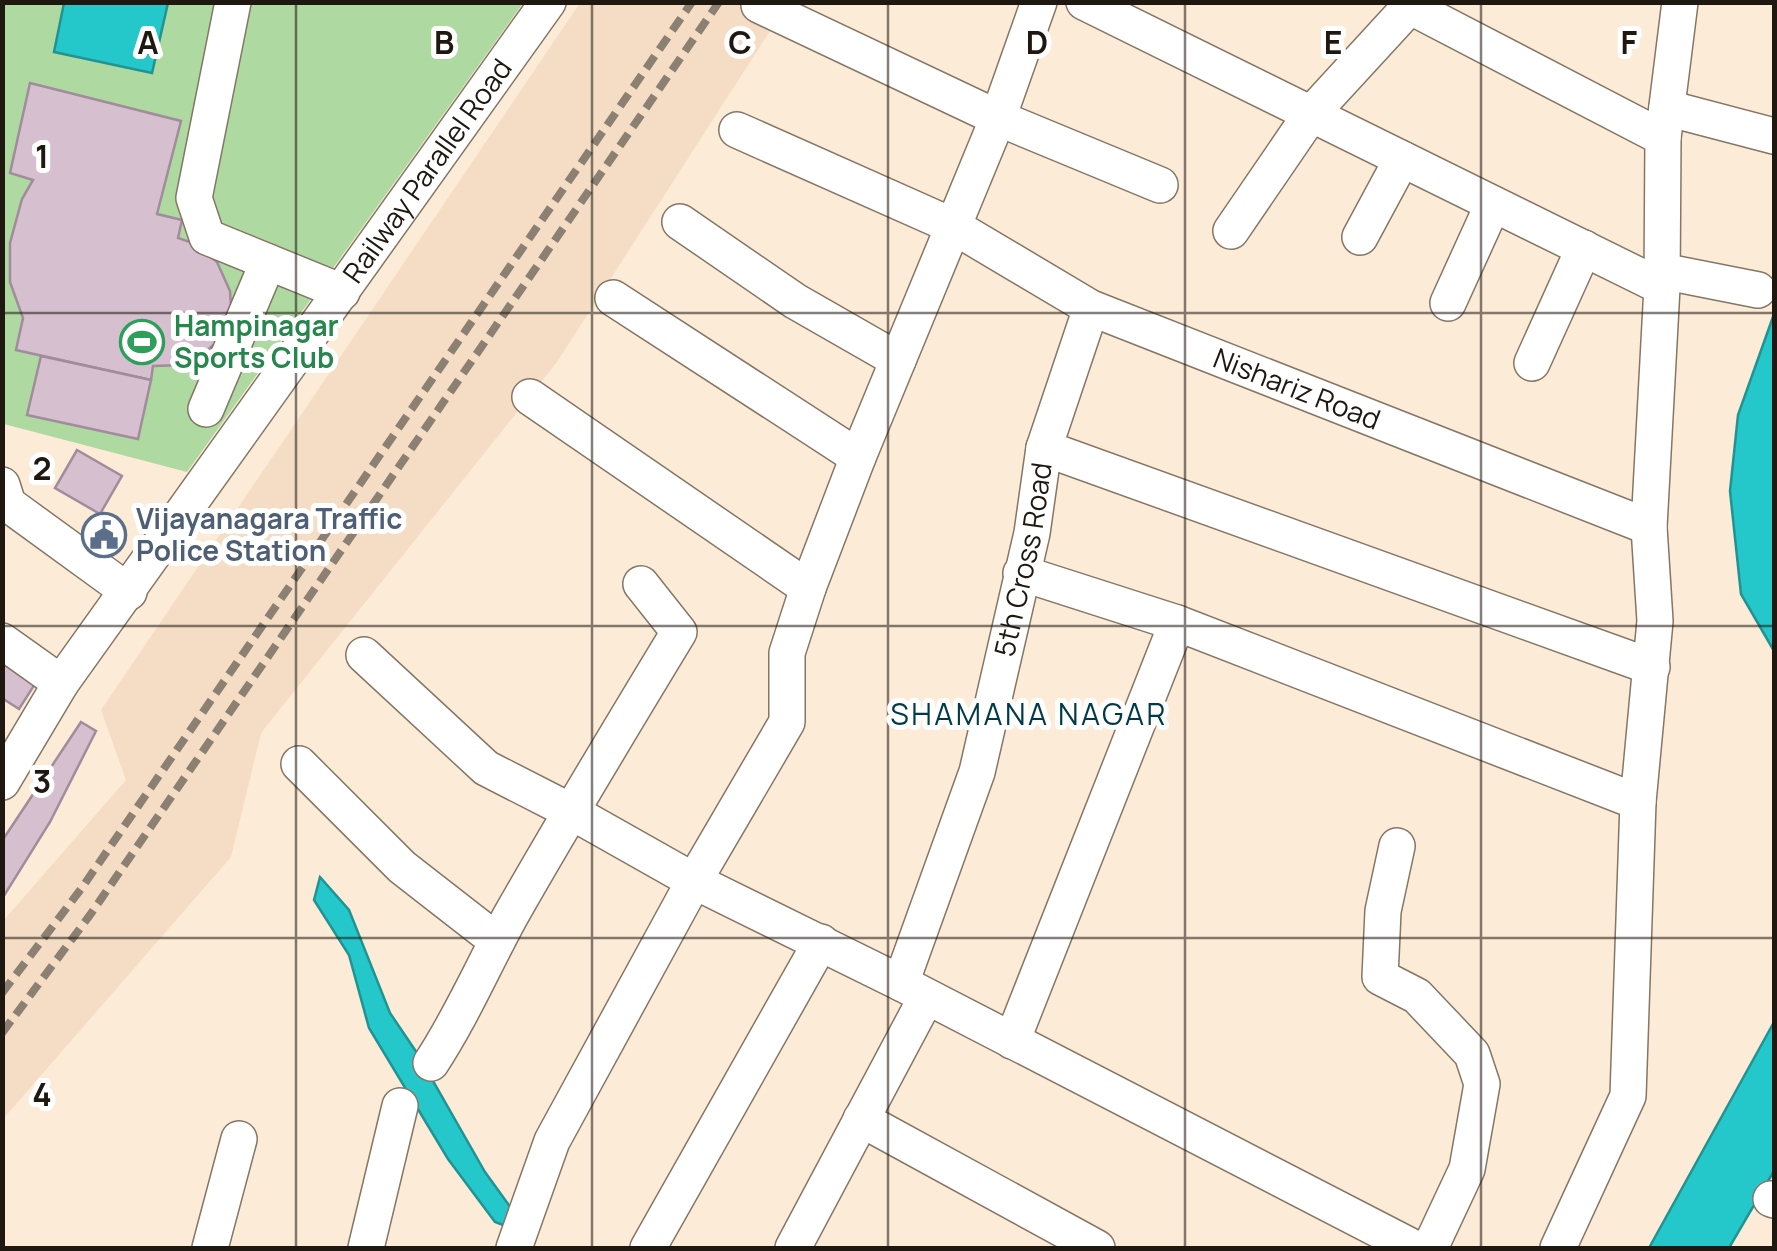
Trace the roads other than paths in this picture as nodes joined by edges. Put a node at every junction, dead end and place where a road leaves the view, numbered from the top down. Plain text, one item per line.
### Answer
1 (233, 2) edge
2 (548, 2) edge
3 (1039, 2) edge
4 (1084, 2) edge
5 (1680, 2) edge
6 (760, 5) dead end
7 (1412, 5) edge
8 (1311, 114) junction
9 (998, 118) junction
10 (1665, 123) junction
11 (737, 130) dead end
12 (1774, 136) edge
13 (1402, 159) junction
14 (1160, 186) dead end
15 (1494, 204) junction
16 (680, 222) dead end
17 (953, 226) junction
18 (1231, 231) dead end
19 (1360, 237) dead end
20 (1584, 248) junction
21 (268, 262) junction
22 (1662, 279) junction
23 (1758, 290) dead end
24 (342, 292) junction
25 (613, 298) dead end
26 (1448, 304) dead end
27 (1091, 308) junction
28 (898, 360) junction
29 (1532, 363) dead end
30 (530, 397) dead end
31 (206, 409) dead end
32 (1044, 448) junction
33 (858, 457) junction
34 (4, 497) edge
35 (1650, 527) junction
36 (1021, 573) junction
37 (641, 584) dead end
38 (808, 588) junction
39 (129, 592) junction
40 (1177, 623) junction
41 (2, 642) edge
42 (364, 655) dead end
43 (1652, 666) junction
44 (61, 683) junction
45 (299, 764) dead end
46 (4, 776) edge
47 (1638, 802) junction
48 (570, 811) junction
49 (1396, 846) dead end
50 (694, 881) junction
51 (497, 941) junction
52 (821, 942) junction
53 (914, 991) junction
54 (1012, 1041) junction
55 (430, 1063) dead end
56 (400, 1106) dead end
57 (861, 1119) junction
58 (239, 1139) dead end
59 (210, 1248) edge
60 (366, 1248) edge
61 (514, 1248) edge
62 (648, 1248) edge
63 (793, 1248) edge
64 (1096, 1248) edge
65 (1414, 1248) edge
66 (1430, 1248) edge
67 (1558, 1248) edge

1 - 21 street
2 - 24 street, Railway Parallel Road
3 - 9 street
4 - 8 street
5 - 10 street
6 - 9 street
7 - 8 street
7 - 10 street
8 - 13 street
8 - 18 street
9 - 14 street
9 - 17 street
10 - 12 street
10 - 22 street
11 - 17 street, Nishariz Road
13 - 15 street
13 - 19 street
15 - 20 street
15 - 26 street
16 - 28 street
17 - 27 street, Nishariz Road
17 - 28 street
20 - 22 street
20 - 29 street
21 - 24 street
21 - 31 street
22 - 23 street
22 - 35 street
24 - 39 street, Railway Parallel Road
25 - 33 street
27 - 32 street, 5th Cross Road
27 - 35 street, Nishariz Road
28 - 33 street
30 - 38 street
32 - 36 street, 5th Cross Road
32 - 43 street
33 - 38 street
34 - 39 street
35 - 43 street
36 - 40 street
36 - 53 street, 5th Cross Road
37 - 48 street
38 - 50 street
39 - 44 street, Railway Parallel Road
40 - 47 street
40 - 54 street
41 - 44 street
42 - 48 street
43 - 47 street
44 - 46 street, Railway Parallel Road
45 - 51 street
47 - 67 street
48 - 50 street
48 - 51 street
49 - 66 street
50 - 52 street
50 - 61 street
51 - 55 street
52 - 53 street
52 - 62 street
53 - 54 street
53 - 57 street, 5th Cross Road
54 - 65 street
56 - 60 street
57 - 63 street, 5th Cross Road
57 - 64 street
58 - 59 street

